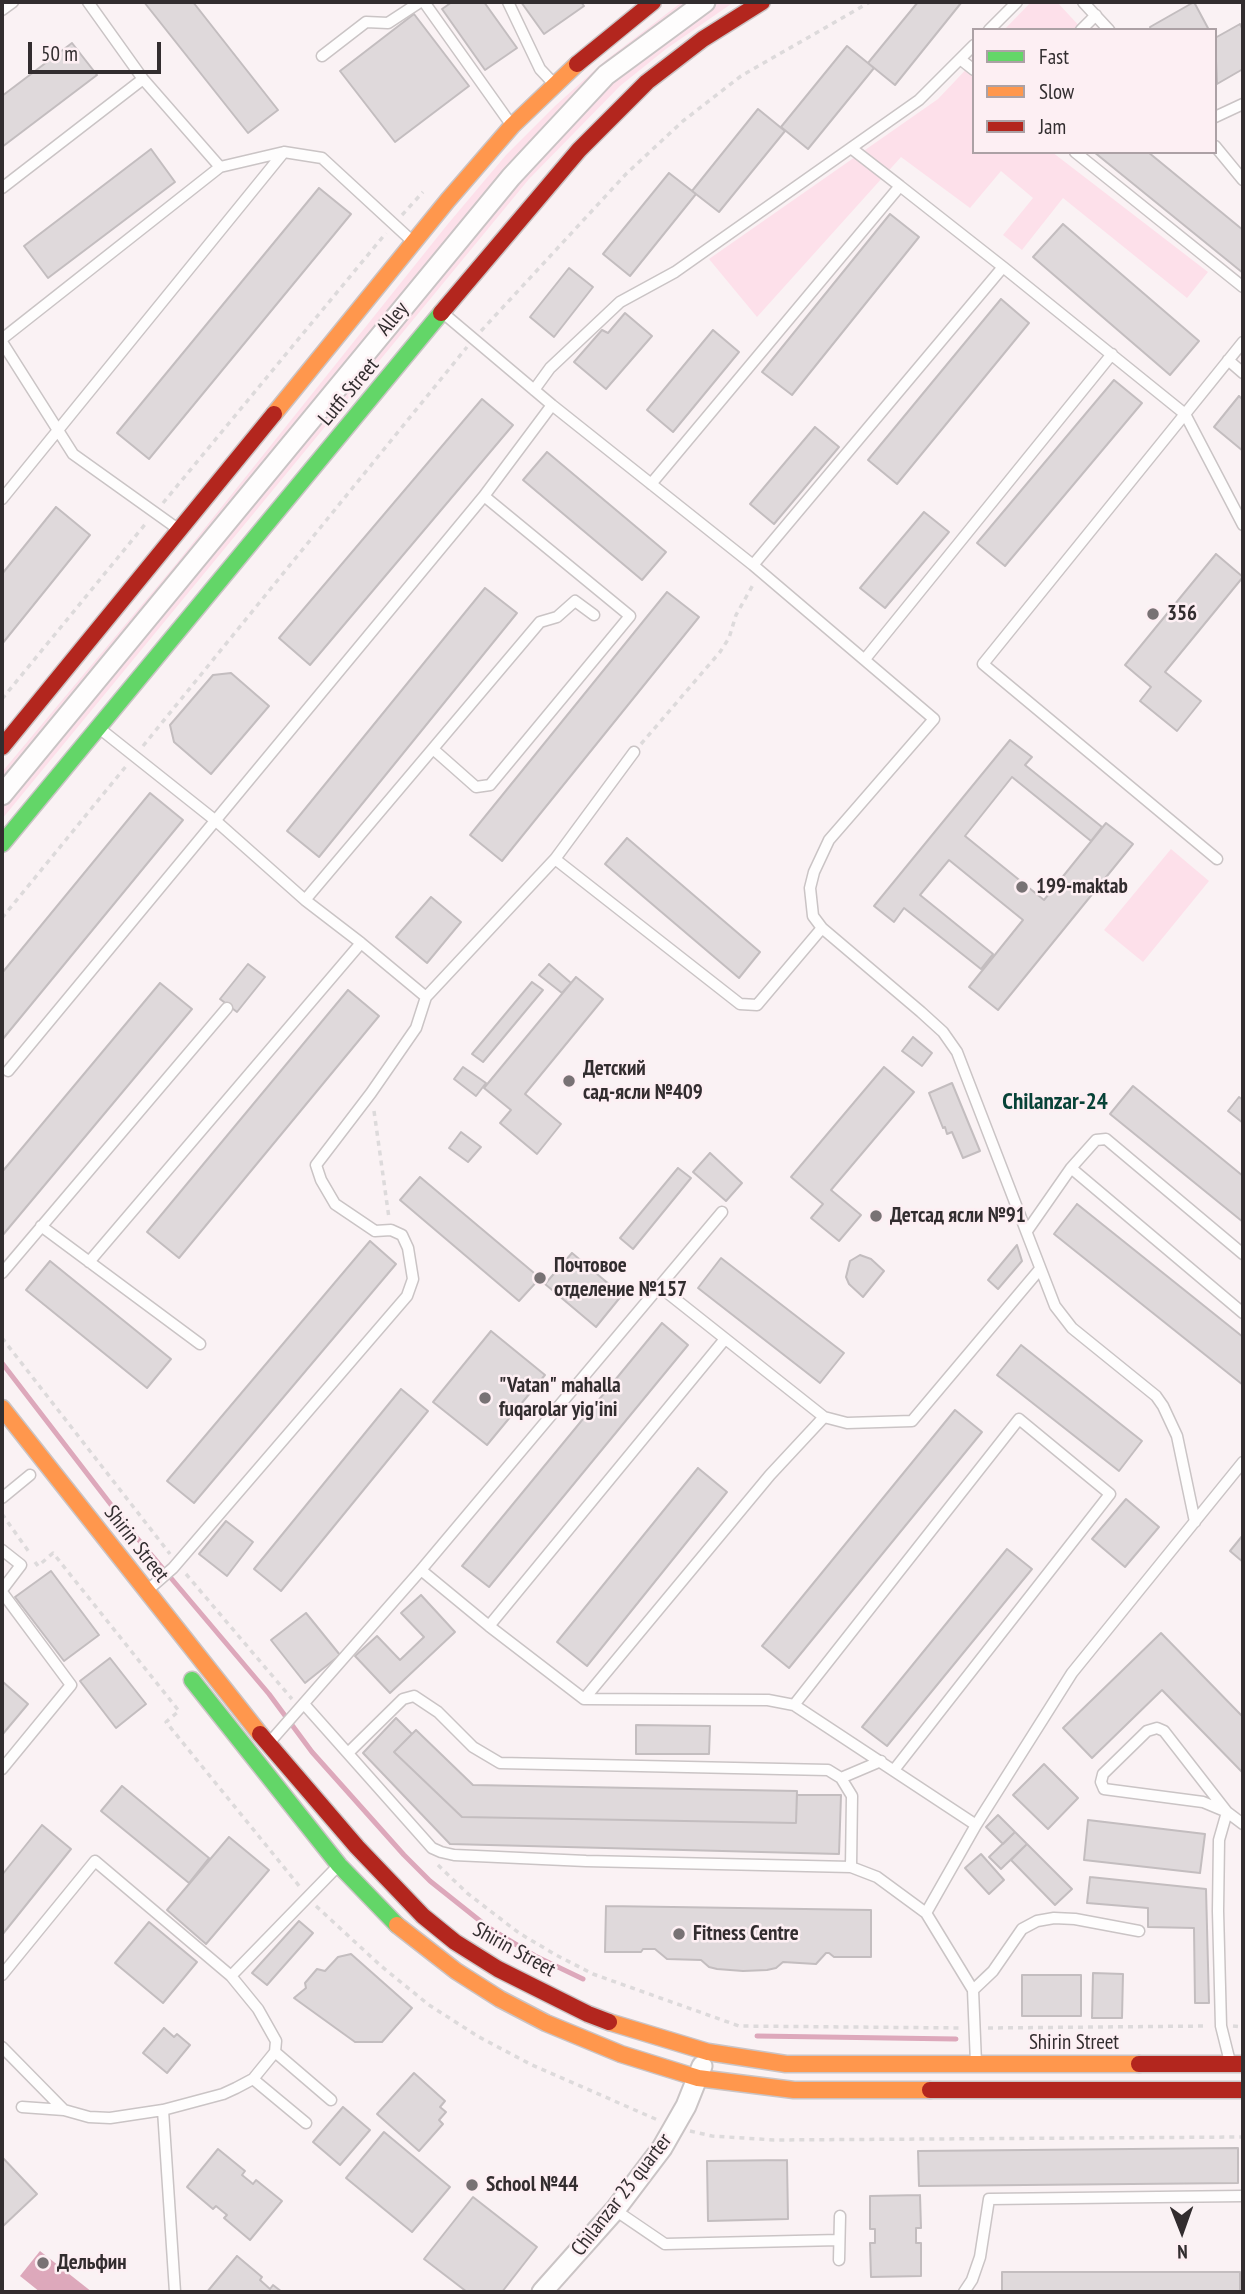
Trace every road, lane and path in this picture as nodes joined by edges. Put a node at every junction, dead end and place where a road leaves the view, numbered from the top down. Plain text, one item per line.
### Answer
1 (13, 2) edge
2 (88, 2) edge
3 (422, 2) edge
4 (508, 2) edge
5 (653, 2) edge
6 (705, 2) edge
7 (762, 2) edge
8 (870, 2) edge
9 (1017, 2) edge
10 (1083, 2) edge
11 (2, 10) edge
12 (1096, 15) junction
13 (991, 28) edge
14 (1083, 28) edge
15 (1107, 28) edge
16 (972, 47) edge
17 (322, 56) dead end
18 (960, 59) junction
19 (972, 68) edge
20 (143, 79) junction
21 (554, 84) junction
22 (1243, 104) edge
23 (1217, 116) edge
24 (512, 126) junction
25 (852, 148) junction
26 (1217, 148) edge
27 (284, 152) junction
28 (1077, 154) edge
29 (220, 167) junction
30 (1243, 180) edge
31 (900, 186) junction
32 (2, 188) edge
33 (414, 242) junction
34 (1003, 267) junction
35 (1243, 287) edge
36 (442, 313) junction
37 (473, 339) junction
38 (2, 341) edge
39 (1243, 342) edge
40 (1112, 355) junction
41 (1228, 360) junction
42 (1243, 373) edge
43 (534, 390) junction
44 (552, 405) junction
45 (1185, 414) junction
46 (58, 430) junction
47 (651, 484) junction
48 (484, 496) junction
49 (2, 499) edge
50 (1243, 525) edge
51 (180, 530) junction
52 (753, 565) junction
53 (762, 573) junction
54 (594, 615) dead end
55 (865, 659) junction
56 (98, 728) junction
57 (2, 747) edge
58 (433, 750) junction
59 (634, 752) joint
60 (134, 757) junction
61 (2, 795) edge
62 (216, 821) junction
63 (2, 844) edge
64 (555, 859) junction
65 (1217, 859) dead end
66 (305, 901) junction
67 (2, 918) edge
68 (822, 928) junction
69 (361, 943) junction
70 (426, 998) junction
71 (227, 1008) dead end
72 (8, 1071) dead end
73 (372, 1093) junction
74 (1071, 1168) junction
75 (722, 1212) dead end
76 (41, 1226) junction
77 (391, 1230) junction
78 (1027, 1231) junction
79 (1243, 1254) edge
80 (89, 1262) junction
81 (1040, 1269) junction
82 (2, 1273) edge
83 (660, 1287) junction
84 (1243, 1313) edge
85 (2, 1338) edge
86 (725, 1339) junction
87 (200, 1344) dead end
88 (2, 1408) edge
89 (824, 1417) junction
90 (1243, 1462) edge
91 (31, 1475) dead end
92 (2, 1498) edge
93 (2, 1514) edge
94 (1195, 1522) junction
95 (2, 1550) edge
96 (175, 1566) junction
97 (421, 1570) junction
98 (2, 1591) edge
99 (146, 1591) junction
100 (489, 1626) junction
101 (186, 1672) dead end
102 (584, 1699) junction
103 (794, 1705) junction
104 (302, 1706) junction
105 (268, 1744) junction
106 (348, 1753) junction
107 (253, 1757) junction
108 (881, 1761) junction
109 (2, 1769) edge
110 (894, 1770) junction
111 (841, 1778) junction
112 (1227, 1812) junction
113 (1243, 1824) edge
114 (976, 1825) junction
115 (357, 1847) junction
116 (433, 1860) dead end
117 (339, 1866) junction
118 (851, 1867) junction
119 (305, 1894) dead end
120 (313, 1902) dead end
121 (926, 1913) junction
122 (1139, 1931) dead end
123 (2, 1975) edge
124 (231, 1976) junction
125 (973, 1990) junction
126 (1221, 2026) junction
127 (1243, 2026) edge
128 (976, 2028) junction
129 (2, 2047) edge
130 (275, 2052) junction
131 (708, 2052) junction
132 (976, 2064) junction
133 (1237, 2064) edge
134 (253, 2078) junction
135 (698, 2078) junction
136 (976, 2088) junction
137 (1237, 2090) edge
138 (331, 2100) dead end
139 (22, 2107) dead end
140 (64, 2110) junction
141 (163, 2110) junction
142 (306, 2123) dead end
143 (675, 2127) junction
144 (1243, 2137) edge
145 (1243, 2196) edge
146 (615, 2210) junction
147 (840, 2216) dead end
148 (839, 2239) junction
149 (839, 2260) dead end
150 (175, 2292) edge
151 (542, 2292) edge
152 (964, 2292) edge

1 - 11 lane
2 - 20 lane
3 - 17 lane
3 - 24 lane
4 - 21 lane
5 - 21 main road, Lutfi Street
6 - 61 street, Alley
7 - 36 main road, Lutfi Street
8 - 37 path
9 - 13 lane
10 - 12 lane
12 - 14 lane
12 - 15 lane
16 - 18 lane
18 - 19 lane
18 - 25 lane
20 - 29 lane
20 - 32 lane
21 - 24 main road, Lutfi Street
22 - 23 lane
24 - 33 main road, Lutfi Street
25 - 31 lane
25 - 43 lane
26 - 30 lane
27 - 29 lane
27 - 33 lane
27 - 46 lane
28 - 35 lane
29 - 38 lane
31 - 34 lane
31 - 47 lane
33 - 51 main road, Lutfi Street
34 - 40 lane
34 - 52 lane
36 - 37 lane
36 - 56 main road, Lutfi Street
37 - 43 lane
37 - 60 path
38 - 46 lane
39 - 41 lane
40 - 45 lane
40 - 55 lane
41 - 42 lane
41 - 45 lane
43 - 44 lane
44 - 47 lane
44 - 48 lane
45 - 50 lane
45 - 65 lane
46 - 49 lane
46 - 51 lane
47 - 52 lane
48 - 58 lane
48 - 62 lane
51 - 57 main road, Lutfi Street
52 - 53 lane
53 - 55 lane
53 - 59 path
54 - 58 lane
55 - 68 lane
56 - 60 lane
56 - 63 main road, Lutfi Street
58 - 66 lane
59 - 64 lane
60 - 62 lane
60 - 67 path
62 - 66 lane
62 - 72 lane
64 - 68 lane
64 - 70 lane
66 - 69 lane
68 - 78 lane
69 - 70 lane
69 - 80 lane
70 - 73 lane
71 - 76 lane
73 - 77 path
73 - 77 lane
74 - 78 lane
74 - 79 lane
74 - 84 lane
75 - 83 lane
76 - 80 lane
76 - 82 lane
77 - 96 lane
78 - 81 lane
80 - 87 lane
81 - 89 lane
81 - 94 lane
83 - 86 lane
83 - 97 lane
85 - 96 path
86 - 89 lane
86 - 100 lane
88 - 99 main road, Shirin Street
89 - 102 lane
90 - 94 lane
91 - 92 lane
93 - 119 path
94 - 114 lane
95 - 98 lane
96 - 99 lane
96 - 104 path
97 - 100 lane
97 - 104 lane
98 - 109 lane
99 - 105 main road, Shirin Street
100 - 102 lane
101 - 107 main road
102 - 103 lane
103 - 108 lane
103 - 110 lane
104 - 105 lane
104 - 106 lane
105 - 107 lane
105 - 115 main road, Shirin Street
106 - 111 lane
106 - 118 lane
107 - 117 main road
108 - 110 lane
108 - 111 lane
110 - 114 lane
111 - 118 lane
112 - 112 lane
112 - 113 lane
112 - 126 lane
114 - 121 lane
115 - 117 lane
115 - 131 main road, Shirin Street
116 - 128 path
117 - 124 lane
117 - 135 main road
118 - 121 lane
120 - 143 path
121 - 125 lane
122 - 125 lane
123 - 124 lane
124 - 130 lane
125 - 128 lane
126 - 127 path
126 - 128 path
126 - 133 lane
128 - 132 lane
129 - 140 lane
130 - 134 lane
130 - 138 lane
131 - 132 main road, Shirin Street
131 - 135 street, Chilanzar 23 quarter
132 - 133 main road, Shirin Street
132 - 136 lane
133 - 137 lane
134 - 141 lane
134 - 142 lane
135 - 136 main road
135 - 143 street, Chilanzar 23 quarter
136 - 137 main road
139 - 140 lane
140 - 141 lane
141 - 150 lane
143 - 144 path
143 - 146 street, Chilanzar 23 quarter
145 - 152 lane
146 - 148 lane
146 - 151 street, Chilanzar 23 quarter
147 - 148 lane
148 - 149 lane

